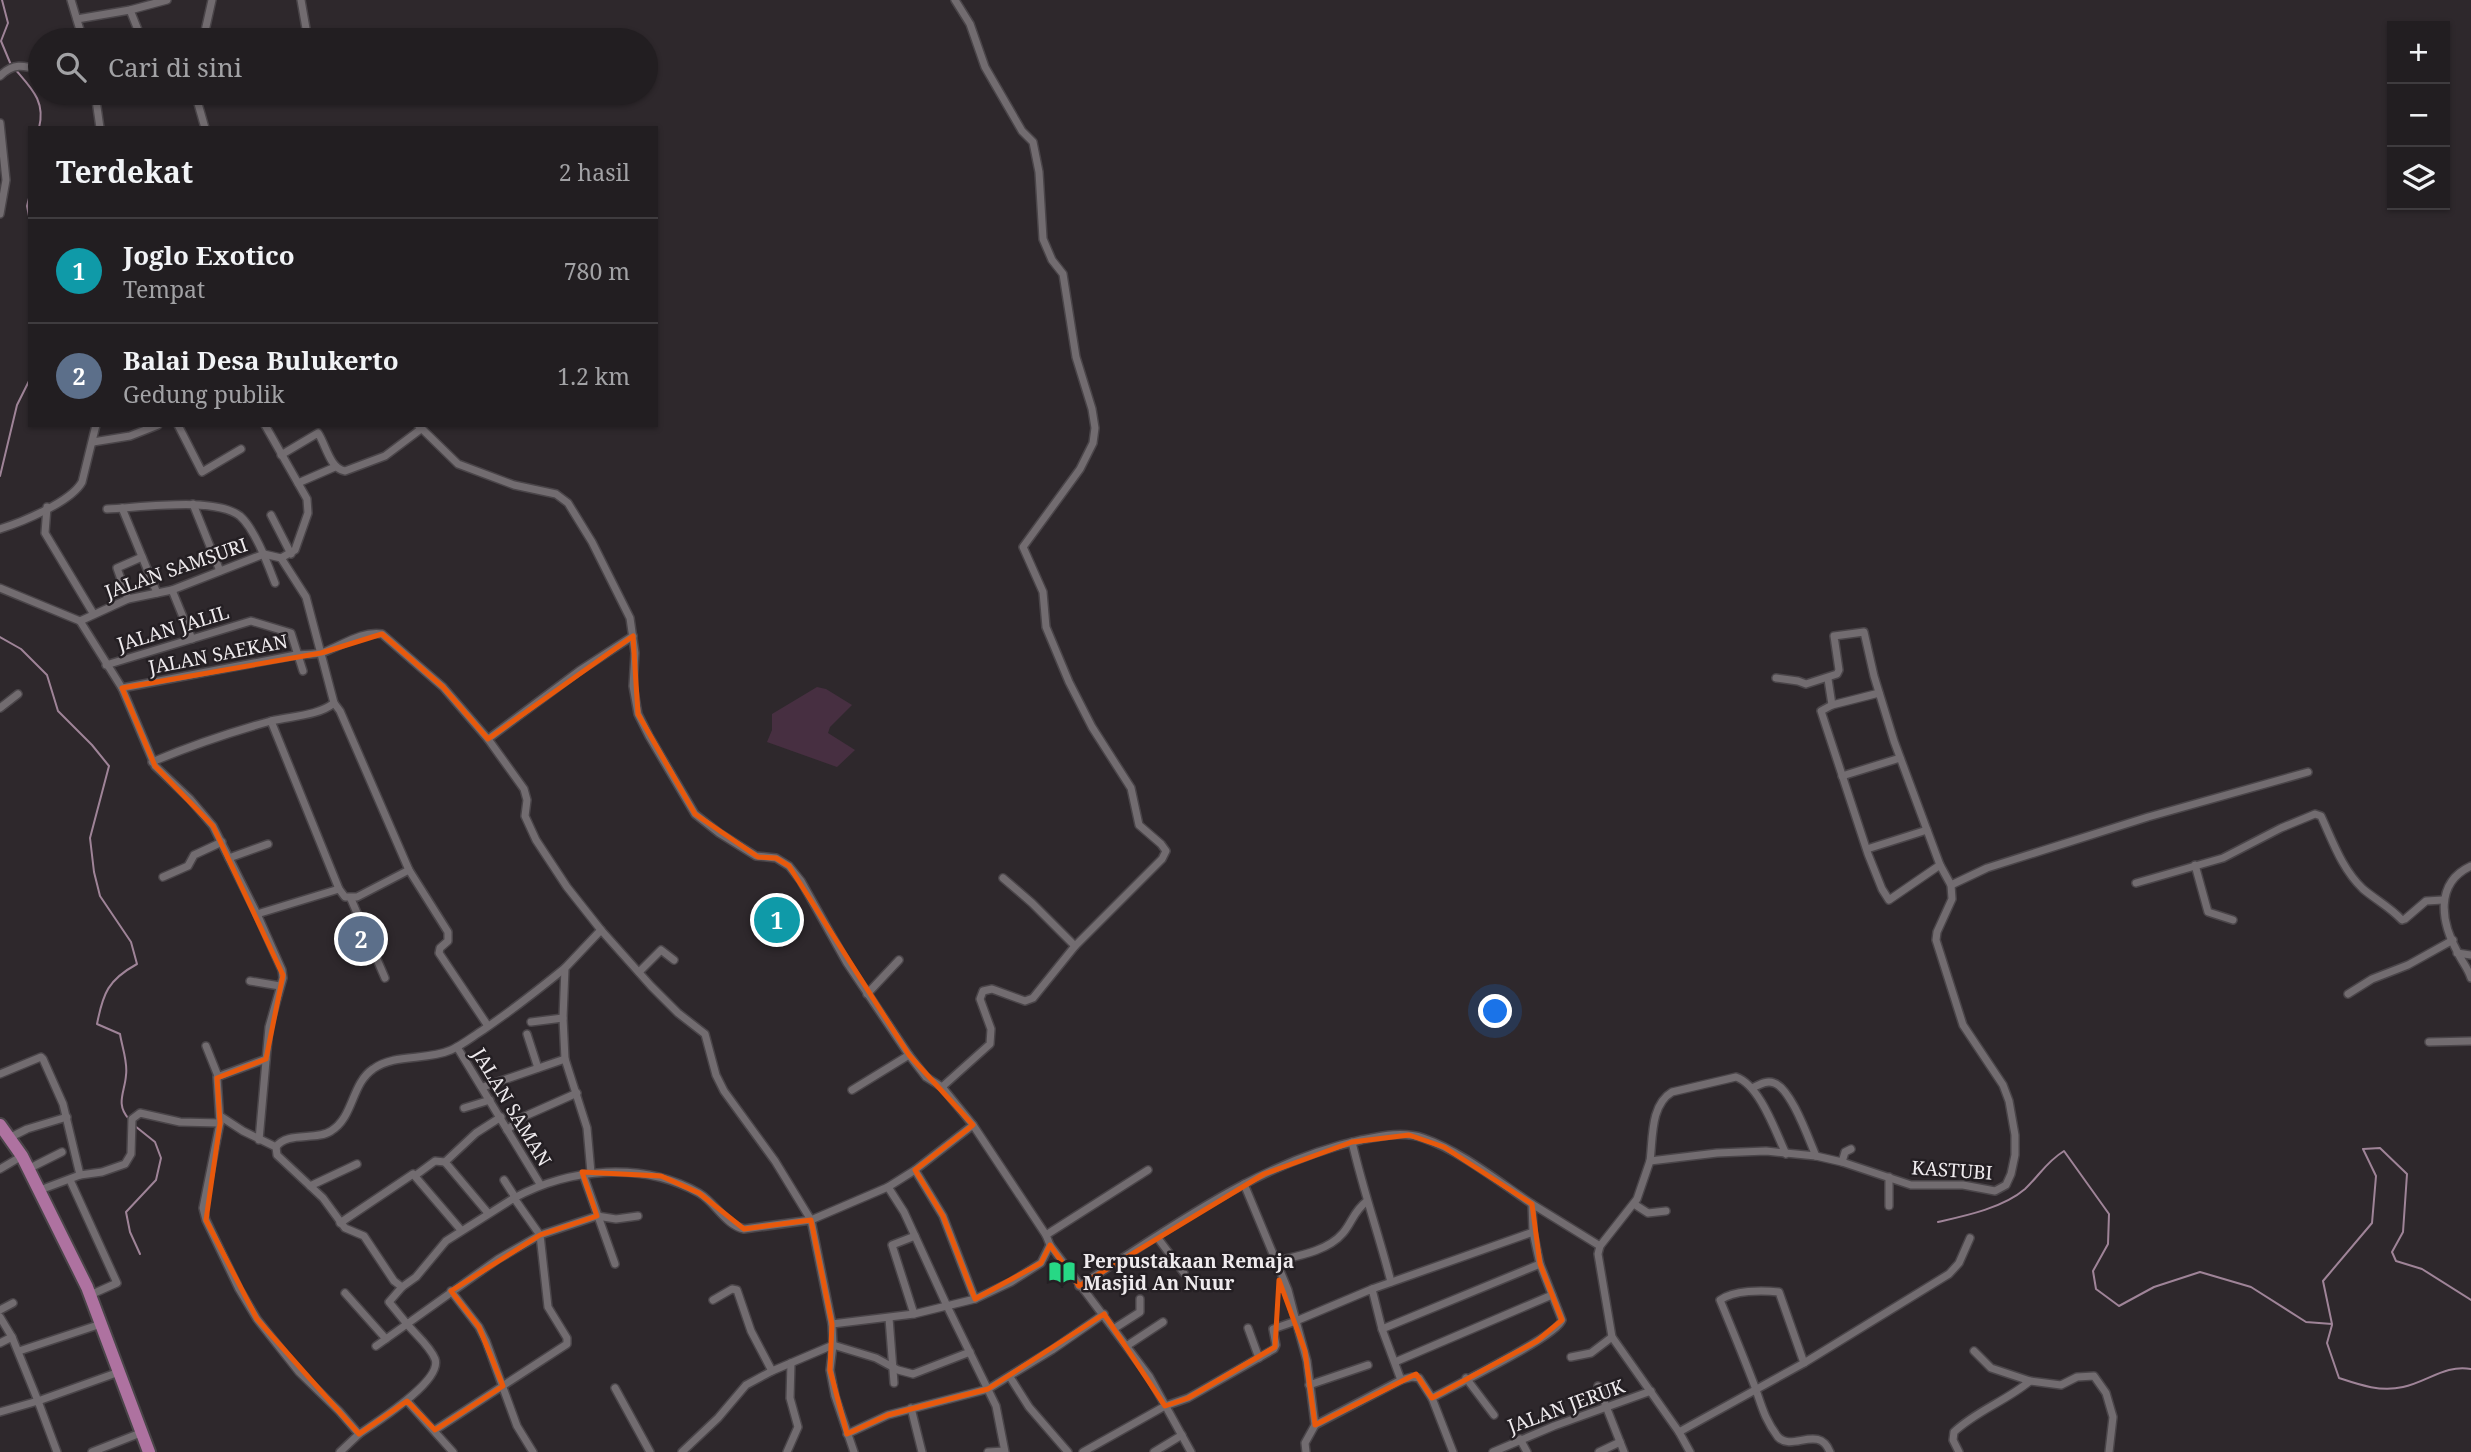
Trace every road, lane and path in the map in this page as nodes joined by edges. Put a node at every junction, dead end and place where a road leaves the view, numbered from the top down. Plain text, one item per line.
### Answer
1 (71, 0) edge
2 (167, 0) edge
3 (212, 0) edge
4 (301, 0) edge
5 (955, 0) edge
6 (130, 10) junction
7 (77, 19) junction
8 (80, 28) edge
9 (137, 28) edge
10 (206, 28) edge
11 (306, 28) edge
12 (28, 66) edge
13 (0, 76) edge
14 (97, 105) edge
15 (198, 105) edge
16 (0, 123) edge
17 (100, 126) edge
18 (204, 126) edge
19 (0, 214) edge
20 (96, 427) edge
21 (153, 427) edge
22 (179, 427) edge
23 (266, 427) edge
24 (419, 427) edge
25 (93, 442) junction
26 (241, 449) dead end
27 (281, 454) junction
28 (335, 467) junction
29 (299, 483) junction
30 (193, 504) junction
31 (47, 507) junction
32 (122, 508) junction
33 (107, 509) dead end
34 (271, 515) dead end
35 (0, 528) edge
36 (264, 554) junction
37 (291, 554) junction
38 (142, 557) junction
39 (281, 558) junction
40 (220, 571) junction
41 (275, 583) dead end
42 (0, 588) edge
43 (172, 590) junction
44 (158, 593) junction
45 (128, 599) junction
46 (93, 613) junction
47 (80, 621) junction
48 (633, 636) junction
49 (192, 639) junction
50 (321, 653) junction
51 (296, 655) junction
52 (106, 665) junction
53 (303, 671) dead end
54 (1776, 678) dead end
55 (1828, 679) junction
56 (122, 688) junction
57 (1880, 693) junction
58 (19, 694) dead end
59 (334, 703) junction
60 (1832, 705) junction
61 (0, 708) edge
62 (271, 721) junction
63 (488, 739) junction
64 (1900, 758) junction
65 (152, 762) junction
66 (2308, 772) dead end
67 (1842, 776) junction
68 (1927, 830) junction
69 (222, 842) junction
70 (268, 844) dead end
71 (1867, 849) junction
72 (229, 858) junction
73 (1940, 865) junction
74 (2195, 865) junction
75 (2471, 866) edge
76 (409, 870) junction
77 (163, 877) dead end
78 (1003, 878) dead end
79 (2136, 883) dead end
80 (1951, 884) junction
81 (339, 888) junction
82 (351, 899) junction
83 (2444, 900) junction
84 (257, 914) junction
85 (2233, 920) dead end
86 (601, 930) junction
87 (2453, 940) junction
88 (1075, 946) junction
89 (2458, 953) junction
90 (2471, 955) edge
91 (674, 960) dead end
92 (898, 960) dead end
93 (565, 968) junction
94 (639, 972) junction
95 (385, 978) dead end
96 (2471, 978) edge
97 (250, 981) dead end
98 (280, 986) junction
99 (867, 994) junction
100 (2348, 994) dead end
101 (563, 1018) junction
102 (531, 1023) dead end
103 (488, 1026) junction
104 (527, 1034) dead end
105 (2471, 1041) edge
106 (2429, 1042) dead end
107 (206, 1046) dead end
108 (457, 1046) junction
109 (909, 1055) junction
110 (266, 1059) junction
111 (565, 1059) junction
112 (538, 1068) junction
113 (0, 1074) edge
114 (218, 1076) junction
115 (484, 1087) junction
116 (942, 1087) junction
117 (1752, 1088) junction
118 (852, 1090) dead end
119 (578, 1093) junction
120 (490, 1100) junction
121 (464, 1108) dead end
122 (501, 1116) junction
123 (66, 1117) junction
124 (220, 1120) junction
125 (973, 1125) junction
126 (3, 1130) edge
127 (507, 1130) junction
128 (260, 1140) junction
129 (1352, 1142) junction
130 (276, 1147) junction
131 (1851, 1149) dead end
132 (62, 1152) dead end
133 (1786, 1154) junction
134 (22, 1156) junction
135 (1816, 1156) junction
136 (1650, 1161) junction
137 (445, 1162) junction
138 (1842, 1162) junction
139 (357, 1164) dead end
140 (0, 1169) edge
141 (28, 1169) junction
142 (915, 1170) junction
143 (1148, 1170) dead end
144 (587, 1173) junction
145 (80, 1175) junction
146 (416, 1175) junction
147 (1889, 1177) junction
148 (70, 1180) junction
149 (504, 1180) dead end
150 (540, 1184) junction
151 (1244, 1184) junction
152 (310, 1186) junction
153 (888, 1187) junction
154 (40, 1190) junction
155 (515, 1198) junction
156 (1367, 1201) junction
157 (1633, 1204) junction
158 (1532, 1205) junction
159 (1889, 1206) dead end
160 (1666, 1211) dead end
161 (488, 1213) junction
162 (597, 1216) junction
163 (638, 1216) dead end
164 (811, 1220) junction
165 (340, 1223) junction
166 (461, 1230) junction
167 (1533, 1232) junction
168 (540, 1235) junction
169 (1046, 1235) junction
170 (915, 1236) junction
171 (1157, 1237) junction
172 (1970, 1238) dead end
173 (1049, 1245) junction
174 (1600, 1246) junction
175 (1276, 1261) junction
176 (615, 1264) dead end
177 (1540, 1264) junction
178 (1184, 1273) dead end
179 (1391, 1282) junction
180 (1079, 1286) junction
181 (402, 1287) junction
182 (1372, 1289) junction
183 (451, 1291) junction
184 (345, 1293) dead end
185 (90, 1295) junction
186 (1552, 1295) junction
187 (975, 1299) junction
188 (1140, 1299) dead end
189 (713, 1300) dead end
190 (13, 1303) dead end
191 (947, 1306) junction
192 (0, 1310) edge
193 (914, 1314) junction
194 (1104, 1314) junction
195 (0, 1317) edge
196 (888, 1318) junction
197 (1296, 1321) junction
198 (1163, 1322) dead end
199 (102, 1324) junction
200 (407, 1324) junction
201 (832, 1324) junction
202 (1115, 1328) junction
203 (1248, 1328) dead end
204 (1382, 1329) junction
205 (12, 1337) junction
206 (1612, 1337) junction
207 (386, 1339) junction
208 (0, 1343) edge
209 (833, 1345) junction
210 (1128, 1345) junction
211 (376, 1346) dead end
212 (19, 1351) junction
213 (1975, 1351) dead end
214 (970, 1352) junction
215 (1571, 1357) dead end
216 (1259, 1358) junction
217 (1395, 1362) junction
218 (791, 1363) junction
219 (1804, 1363) junction
220 (891, 1366) junction
221 (1368, 1366) dead end
222 (772, 1371) junction
223 (119, 1372) junction
224 (1010, 1377) junction
225 (1466, 1378) junction
226 (1401, 1380) junction
227 (2029, 1381) junction
228 (894, 1383) dead end
229 (1309, 1385) junction
230 (1598, 1385) dead end
231 (503, 1386) junction
232 (615, 1388) dead end
233 (988, 1389) junction
234 (1756, 1390) junction
235 (1651, 1391) junction
236 (1432, 1398) junction
237 (38, 1401) junction
238 (407, 1401) junction
239 (1165, 1406) junction
240 (911, 1408) junction
241 (1607, 1408) junction
242 (0, 1412) edge
243 (1494, 1416) dead end
244 (1315, 1425) junction
245 (435, 1430) junction
246 (143, 1432) junction
247 (1679, 1432) junction
248 (359, 1434) junction
249 (847, 1434) junction
250 (1182, 1435) junction
251 (1520, 1439) junction
252 (1620, 1442) junction
253 (1004, 1451) edge
254 (1957, 1451) edge
255 (57, 1452) edge
256 (92, 1452) edge
257 (149, 1452) edge
258 (340, 1452) edge
259 (453, 1452) edge
260 (533, 1452) edge
261 (650, 1452) edge
262 (682, 1452) edge
263 (788, 1452) edge
264 (854, 1452) edge
265 (922, 1452) edge
266 (988, 1452) edge
267 (1068, 1452) edge
268 (1083, 1452) edge
269 (1154, 1452) edge
270 (1191, 1452) edge
271 (1306, 1452) edge
272 (1453, 1452) edge
273 (1493, 1452) edge
274 (1527, 1452) edge
275 (1600, 1452) edge
276 (1624, 1452) edge
277 (1690, 1452) edge
278 (1830, 1452) edge
279 (2109, 1452) edge

1 - 7 street
2 - 6 street
3 - 10 street
4 - 11 street
5 - 88 street
6 - 7 street
6 - 9 street
7 - 8 street
12 - 13 street
14 - 17 street
15 - 18 street
16 - 19 street
20 - 25 street
21 - 25 street
22 - 26 street
23 - 27 street
24 - 28 street
24 - 48 street
25 - 31 street
27 - 28 street
27 - 29 street
28 - 29 street
29 - 37 street
30 - 32 street
30 - 36 street
30 - 40 street
31 - 35 street
31 - 46 street
32 - 33 street
32 - 38 street
34 - 37 street
36 - 39 street, JALAN SAMSURI
36 - 40 street, JALAN SAMSURI
36 - 41 street
37 - 39 street
38 - 44 street
38 - 45 street
39 - 50 street
40 - 43 street, JALAN SAMSURI
42 - 47 street
43 - 44 street, JALAN SAMSURI
43 - 49 street
44 - 45 street, JALAN SAMSURI
45 - 46 street, JALAN SAMSURI
46 - 47 street, JALAN SAMSURI
47 - 52 street
48 - 63 street
48 - 99 street
49 - 51 street, JALAN JALIL
49 - 52 street, JALAN JALIL
50 - 51 street, JALAN SAEKAN
50 - 59 street
50 - 63 street, JALAN SAEKAN
51 - 53 street, JALAN JALIL
51 - 56 street, JALAN SAEKAN
52 - 56 street
54 - 55 street
55 - 57 street
55 - 60 street
56 - 65 street
57 - 60 street
57 - 64 street
58 - 61 street
59 - 62 street
59 - 76 street
60 - 67 street
62 - 65 street
62 - 81 street
63 - 86 street
64 - 67 street
64 - 68 street
65 - 69 street
66 - 80 street
67 - 71 street
68 - 71 street
68 - 73 street
69 - 72 street
69 - 77 street
70 - 72 street
71 - 73 street
72 - 84 street
73 - 80 street
74 - 79 street
74 - 83 street
74 - 85 street
75 - 83 street
76 - 82 street
76 - 103 street
78 - 88 street
80 - 147 street, KASTUBI
81 - 82 street
81 - 84 street
82 - 95 street
83 - 87 street
84 - 98 street
86 - 93 street
86 - 94 street
87 - 89 street
87 - 100 street
88 - 116 street
89 - 90 street
89 - 96 street
91 - 94 street
92 - 99 street
93 - 101 street
93 - 103 street
94 - 164 street
97 - 98 street
98 - 110 street
99 - 109 street
101 - 102 street
101 - 111 street
103 - 108 street
104 - 112 street
105 - 106 street
107 - 114 street
108 - 115 street, JALAN SAMAN
108 - 130 street
109 - 116 street
109 - 118 street
110 - 114 street
110 - 128 street
111 - 112 street
111 - 119 street
112 - 115 street
113 - 123 street
114 - 124 street
115 - 120 street, JALAN SAMAN
116 - 125 street
117 - 133 street
117 - 135 street
117 - 136 street
119 - 127 street
119 - 144 street
120 - 121 street
120 - 122 street, JALAN SAMAN
122 - 127 street, JALAN SAMAN
122 - 137 street
123 - 126 street
123 - 145 street
124 - 128 street
124 - 145 street
124 - 248 street
125 - 142 street
125 - 169 street
126 - 134 main road
127 - 150 street, JALAN SAMAN
128 - 130 street
129 - 151 street
129 - 156 street
129 - 158 street
130 - 152 street
131 - 138 street
132 - 141 street
133 - 135 street, KASTUBI
133 - 136 street, KASTUBI
134 - 140 street
134 - 141 main road
135 - 138 street, KASTUBI
136 - 157 street
137 - 146 street
137 - 161 street
138 - 147 street, KASTUBI
139 - 152 street
141 - 154 main road
142 - 153 street
142 - 187 street
143 - 169 street
144 - 150 street
144 - 162 street
144 - 164 street
145 - 148 street
146 - 165 street
146 - 166 street
147 - 159 street
148 - 154 street
148 - 185 street
149 - 155 street
150 - 155 street
151 - 171 street
151 - 175 street
152 - 165 street
153 - 164 street
153 - 170 street
154 - 185 main road
155 - 161 street
155 - 168 street
156 - 175 street
156 - 179 street
157 - 160 street
157 - 174 street
158 - 167 street
158 - 174 street
161 - 166 street
162 - 163 street
162 - 168 street
162 - 176 street
164 - 201 street
165 - 181 street
166 - 181 street
167 - 177 street
167 - 179 street
168 - 183 street
168 - 231 street
169 - 173 street
170 - 191 street
170 - 193 street
171 - 178 street
171 - 180 street
172 - 219 street
173 - 180 street
173 - 187 street
174 - 206 street
175 - 197 street
177 - 186 street
177 - 204 street
179 - 182 street
180 - 194 street
181 - 200 street
182 - 197 street
182 - 204 street
183 - 200 street
183 - 231 street
184 - 207 street
185 - 199 main road
186 - 217 street
186 - 225 street
187 - 191 street
188 - 202 street
189 - 222 street
190 - 192 street
191 - 193 street
191 - 214 street
193 - 196 street
194 - 202 street
194 - 224 street
195 - 205 street
196 - 201 street
196 - 220 street
197 - 216 street
197 - 229 street
198 - 210 street
199 - 212 street
199 - 223 main road
200 - 207 street
200 - 238 street
201 - 209 street
202 - 210 street
203 - 216 street
204 - 217 street
205 - 208 street
205 - 212 street
206 - 215 street
206 - 235 street
207 - 211 street
209 - 218 street
209 - 220 street
209 - 249 street
210 - 239 street
212 - 237 street
213 - 227 street
214 - 220 street
214 - 233 street
216 - 239 street
217 - 226 street
218 - 222 street
218 - 263 street
219 - 234 street
219 - 234 street
220 - 228 street
221 - 229 street
222 - 262 street
223 - 237 street
223 - 246 main road
224 - 233 street
224 - 267 street
225 - 236 street
225 - 243 street
226 - 236 street
226 - 244 street
227 - 254 street
227 - 279 street
229 - 244 street
230 - 241 street
231 - 245 street
231 - 260 street
232 - 261 street
233 - 240 street
233 - 253 street
234 - 247 street
234 - 278 street
235 - 241 street, JALAN JERUK
235 - 247 street
236 - 272 street
237 - 242 street
237 - 255 street
238 - 245 street
238 - 248 street
239 - 250 street
239 - 268 street
240 - 249 street
240 - 265 street
241 - 251 street, JALAN JERUK
241 - 252 street
244 - 271 street
245 - 259 street
246 - 256 street
246 - 257 main road
247 - 277 street
248 - 258 street
249 - 264 street
250 - 269 street
250 - 270 street
251 - 273 street, JALAN JERUK
251 - 274 street
252 - 275 street
252 - 276 street
253 - 266 street

